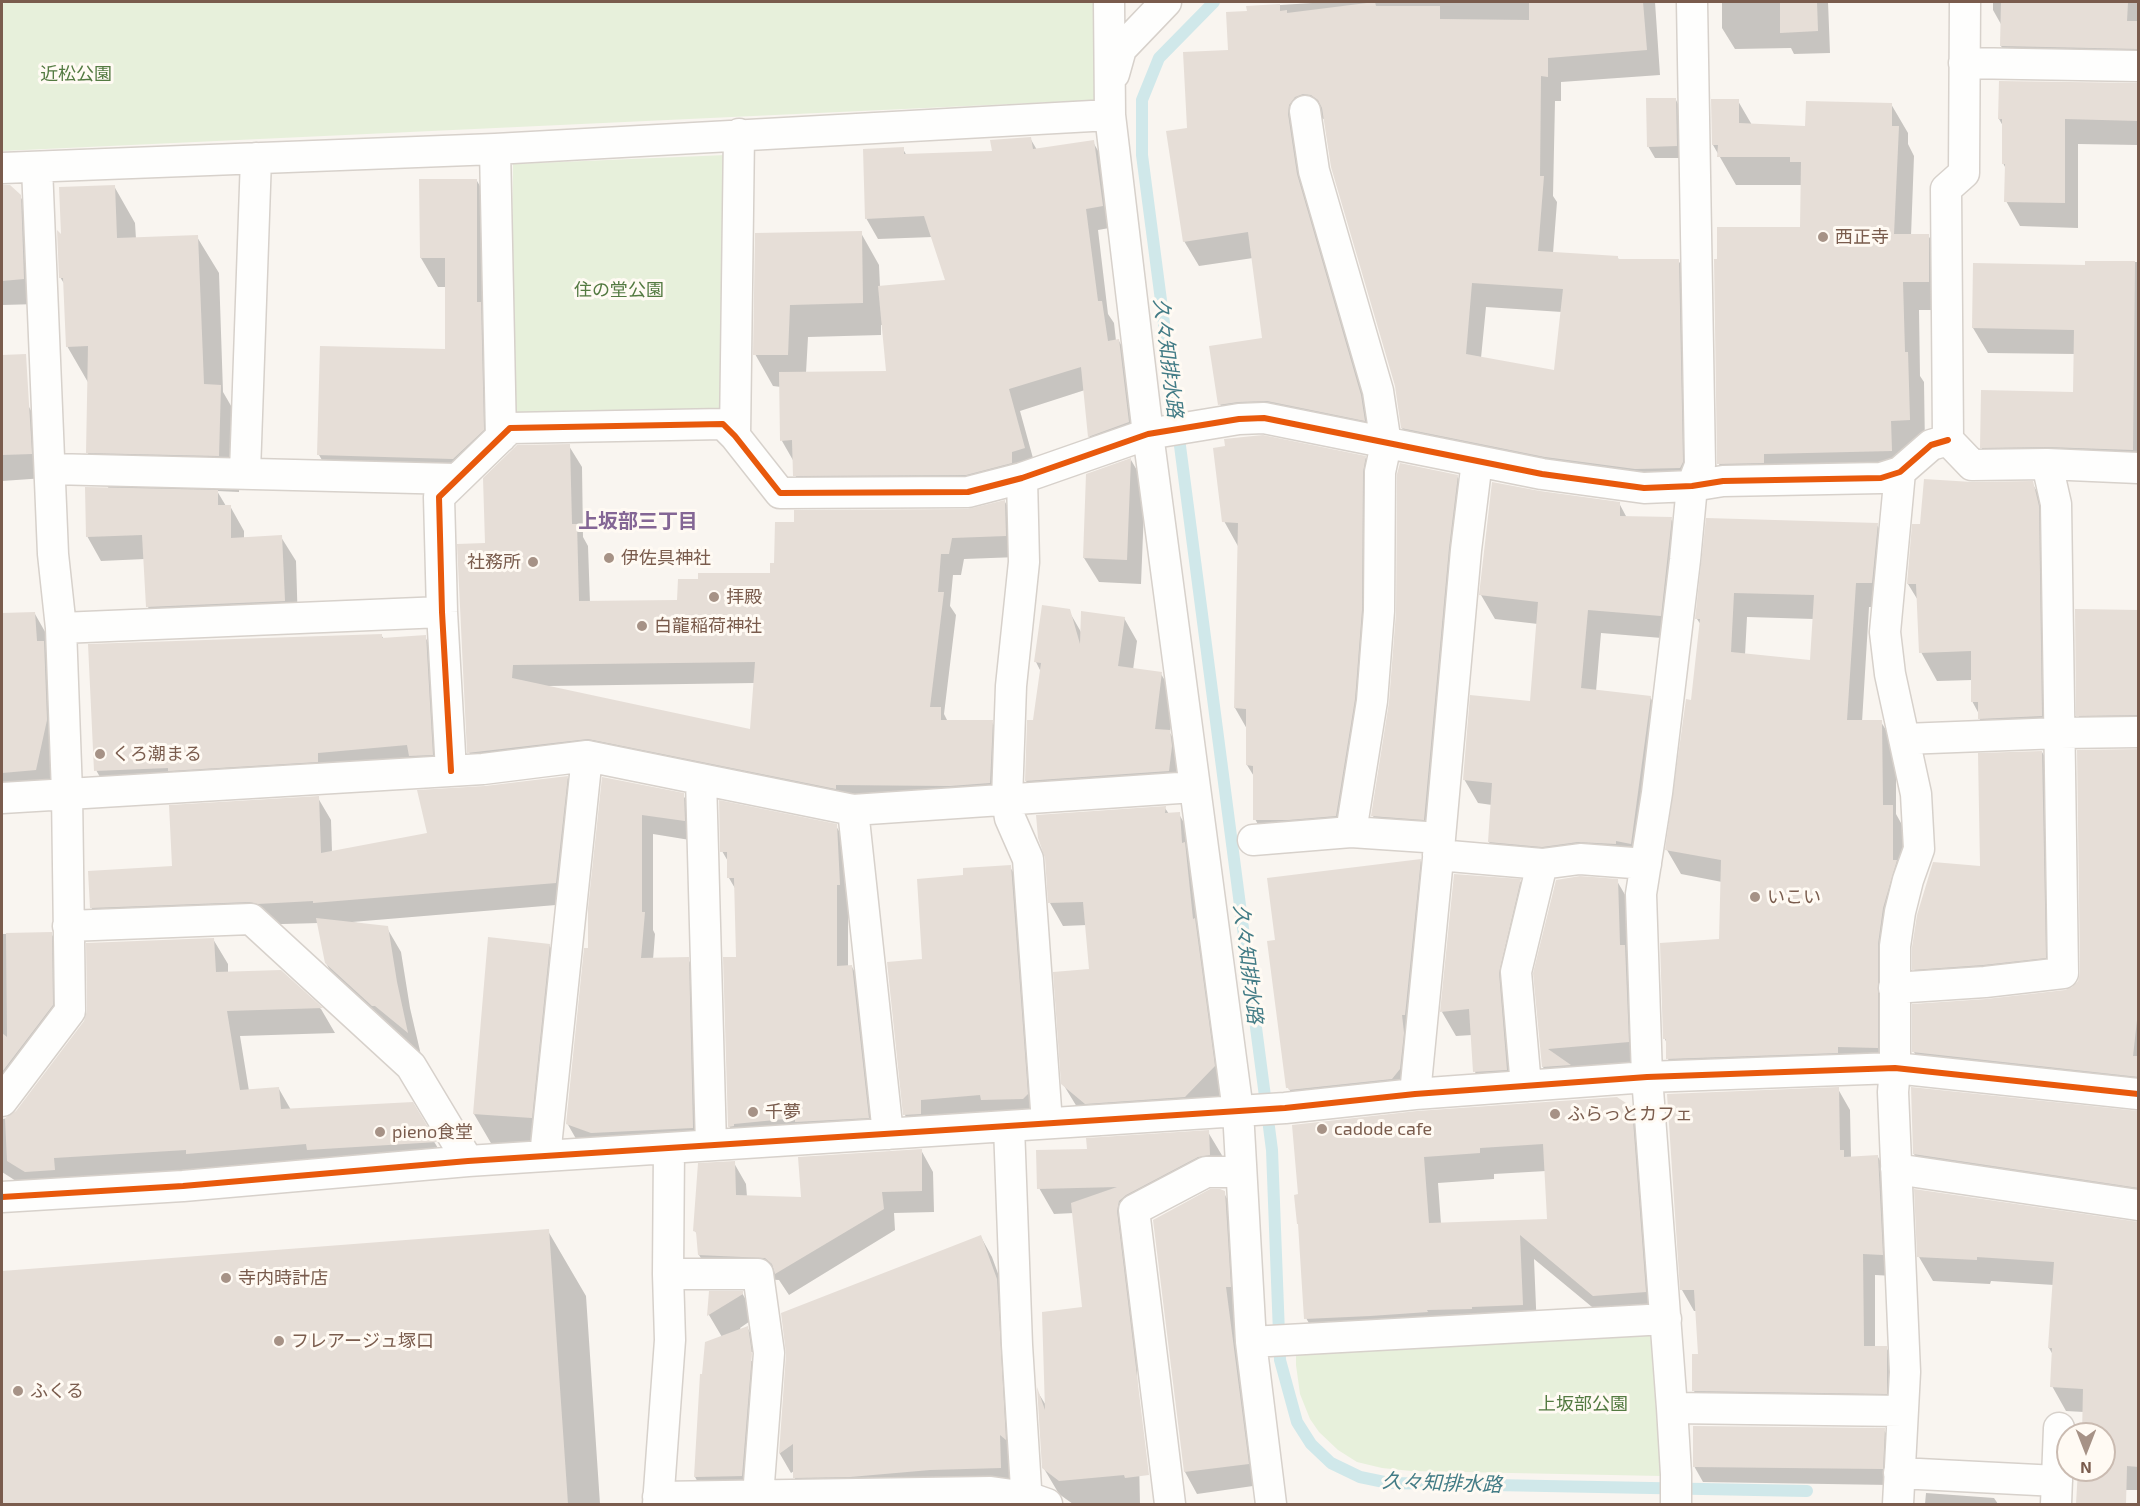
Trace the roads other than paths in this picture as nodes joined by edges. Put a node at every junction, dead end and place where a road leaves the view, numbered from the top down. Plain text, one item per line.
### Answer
1 (1109, 2) edge
2 (1166, 2) edge
3 (1692, 2) edge
4 (1965, 2) edge
5 (1964, 63) junction
6 (2139, 66) edge
7 (1110, 85) junction
8 (1305, 111) dead end
9 (1110, 115) junction
10 (739, 134) junction
11 (495, 149) junction
12 (256, 158) junction
13 (37, 167) junction
14 (2, 168) edge
15 (1169, 430) junction
16 (735, 436) junction
17 (501, 437) junction
18 (1948, 440) junction
19 (1386, 444) junction
20 (1477, 461) junction
21 (2047, 464) junction
22 (51, 468) junction
23 (2139, 468) edge
24 (245, 472) junction
25 (1900, 472) junction
26 (1022, 478) junction
27 (456, 479) junction
28 (1692, 486) junction
29 (442, 612) junction
30 (61, 628) junction
31 (2139, 732) edge
32 (2061, 733) junction
33 (1904, 739) junction
34 (587, 756) junction
35 (451, 771) junction
36 (701, 779) junction
37 (1194, 787) junction
38 (67, 793) junction
39 (2, 798) edge
40 (1007, 800) junction
41 (853, 810) junction
42 (1351, 832) junction
43 (1253, 840) dead end
44 (1439, 846) junction
45 (1542, 864) junction
46 (1646, 864) junction
47 (69, 926) junction
48 (1894, 988) junction
49 (1896, 1068) junction
50 (1647, 1077) junction
51 (1526, 1086) junction
52 (1414, 1094) junction
53 (2139, 1094) edge
54 (2, 1101) edge
55 (1245, 1111) junction
56 (1047, 1123) junction
57 (1009, 1126) junction
58 (888, 1134) junction
59 (711, 1145) junction
60 (669, 1148) junction
61 (545, 1156) junction
62 (468, 1161) junction
63 (1896, 1169) junction
64 (1241, 1172) junction
65 (2, 1197) edge
66 (2139, 1205) edge
67 (668, 1274) junction
68 (1666, 1319) junction
69 (1258, 1342) junction
70 (1672, 1408) junction
71 (1902, 1411) junction
72 (1898, 1486) edge
73 (2056, 1493) edge
74 (773, 1498) edge
75 (658, 1501) edge
76 (1034, 1502) edge
77 (1170, 1504) edge
78 (1271, 1504) edge
79 (1676, 1504) edge

1 - 7 street
2 - 7 street
3 - 28 street
4 - 5 street
5 - 6 street
5 - 18 street
7 - 9 street
8 - 19 street
9 - 10 street
9 - 15 street
10 - 11 street
10 - 16 street
11 - 12 street
11 - 17 street
12 - 13 street
12 - 24 street
13 - 14 street
13 - 22 street
15 - 19 street
15 - 26 street
15 - 37 street
16 - 17 street
16 - 26 street
17 - 27 street
18 - 21 street
18 - 25 street
19 - 20 street
19 - 42 street
20 - 28 street
20 - 44 street
21 - 23 street
21 - 32 street
22 - 24 street
22 - 30 street
24 - 27 street
25 - 28 street
25 - 33 street
26 - 40 street
27 - 29 street
28 - 46 street
29 - 30 street
29 - 35 street
30 - 38 street
31 - 32 street
32 - 33 street
32 - 48 street
33 - 48 street
34 - 35 street
34 - 36 street
34 - 61 street
35 - 38 street
36 - 41 street
36 - 59 street
37 - 40 street
37 - 55 street
38 - 39 street
38 - 47 street
40 - 41 street
40 - 56 street
41 - 58 street
42 - 43 street
42 - 44 street
44 - 45 street
44 - 52 street
45 - 46 street
45 - 51 street
46 - 50 street
47 - 54 street
47 - 62 street
48 - 49 street
49 - 50 street
49 - 53 street
49 - 63 street
50 - 51 street
50 - 68 street
51 - 52 street
52 - 55 street
55 - 56 street
55 - 64 street
56 - 57 street
57 - 58 street
57 - 76 street
58 - 59 street
59 - 60 street
60 - 61 street
60 - 67 street
61 - 62 street
62 - 65 street
63 - 66 street
63 - 71 street
64 - 69 street
64 - 77 street
67 - 74 street
67 - 75 street
68 - 69 street
68 - 70 street
69 - 78 street
70 - 71 street
70 - 79 street
71 - 72 street
72 - 73 street
74 - 75 street
74 - 76 street

